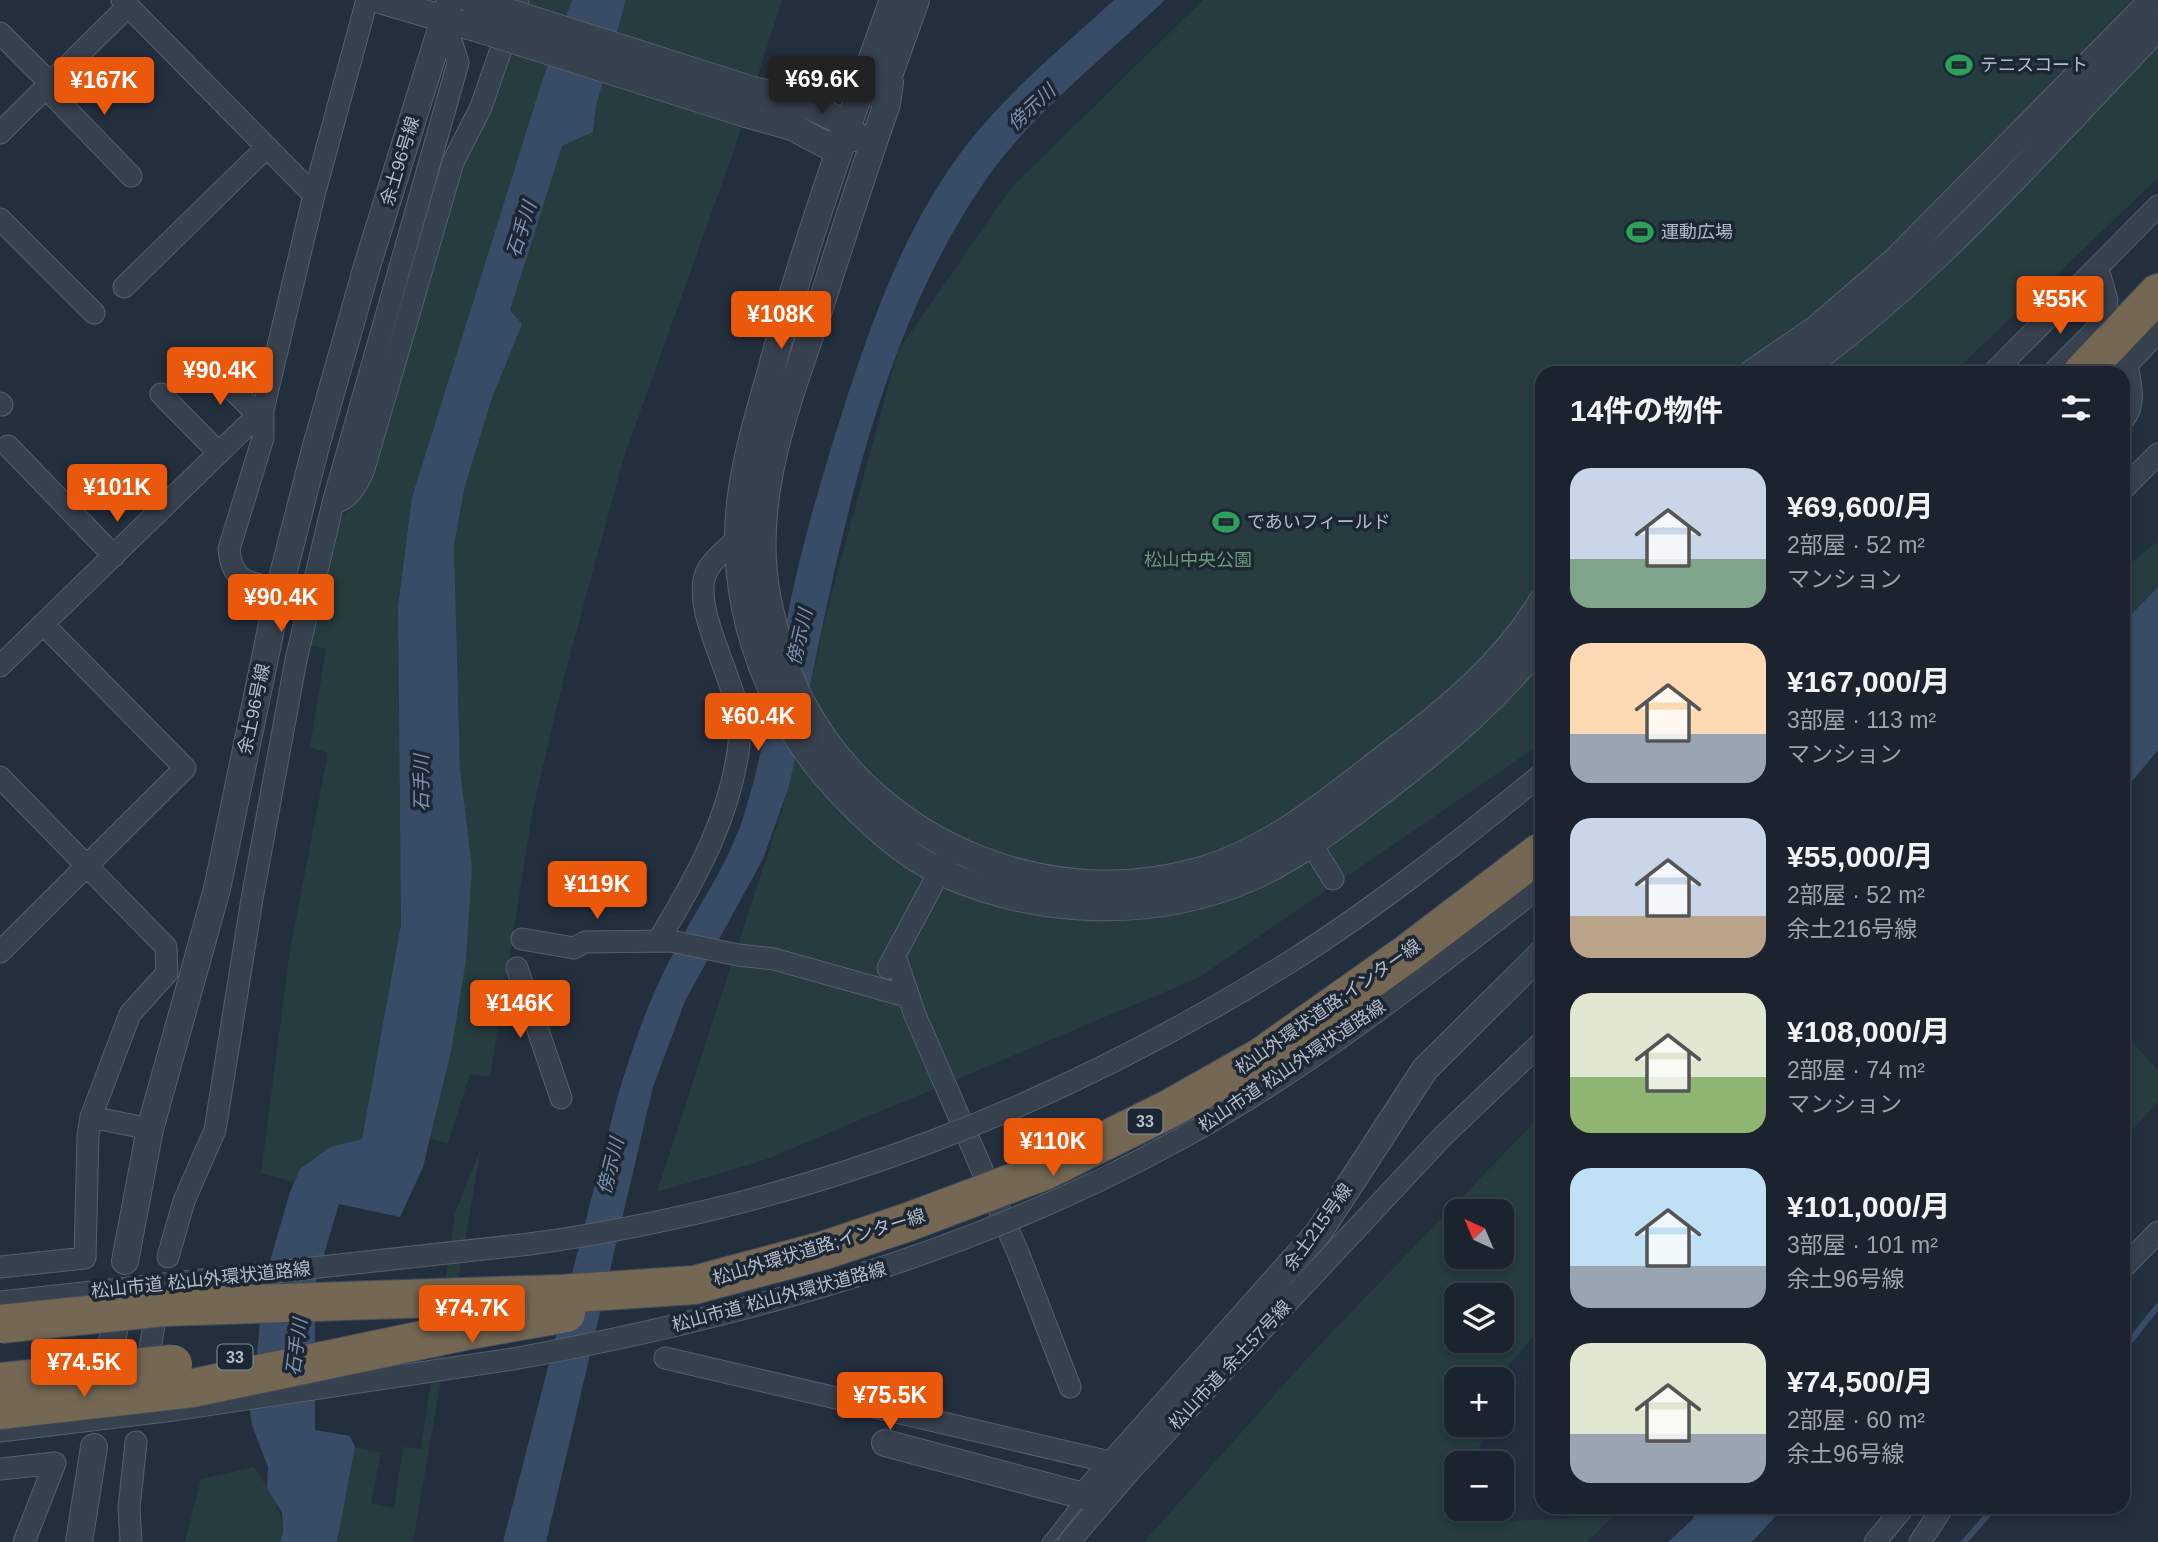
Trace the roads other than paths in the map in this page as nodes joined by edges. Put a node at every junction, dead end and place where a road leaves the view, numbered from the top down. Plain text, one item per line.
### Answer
1 (376, 0) edge
2 (518, 0) edge
3 (893, 0) edge
4 (916, 0) edge
5 (2153, 0) edge
6 (125, 3) edge
7 (447, 9) edge
8 (481, 12) edge
9 (2158, 27) edge
10 (0, 33) edge
11 (890, 82) junction
12 (48, 85) junction
13 (862, 87) junction
14 (750, 102) junction
15 (823, 113) junction
16 (792, 127) junction
17 (0, 133) edge
18 (849, 134) junction
19 (267, 147) junction
20 (865, 165) junction
21 (131, 176) dead end
22 (314, 195) junction
23 (822, 195) junction
24 (2158, 206) edge
25 (0, 219) edge
26 (2098, 268) junction
27 (124, 287) dead end
28 (2158, 293) edge
29 (94, 313) dead end
30 (2158, 332) edge
31 (1762, 366) edge
32 (1805, 366) edge
33 (2000, 366) edge
34 (2060, 366) edge
35 (2089, 366) edge
36 (2125, 366) edge
37 (212, 369) dead end
38 (2130, 393) edge
39 (161, 394) dead end
40 (2130, 411) edge
41 (260, 413) junction
42 (8, 446) dead end
43 (222, 450) junction
44 (2158, 454) edge
45 (256, 466) junction
46 (2130, 482) edge
47 (333, 503) junction
48 (738, 538) junction
49 (114, 556) junction
50 (279, 590) junction
51 (1535, 610) edge
52 (43, 624) junction
53 (1535, 651) edge
54 (0, 666) edge
55 (834, 770) junction
56 (0, 777) edge
57 (1535, 780) edge
58 (1305, 835) junction
59 (1535, 856) edge
60 (945, 860) junction
61 (88, 864) junction
62 (1333, 879) dead end
63 (1535, 890) edge
64 (522, 939) dead end
65 (665, 941) junction
66 (0, 952) edge
67 (895, 956) junction
68 (1535, 960) edge
69 (517, 968) dead end
70 (878, 987) junction
71 (909, 997) junction
72 (1535, 1049) edge
73 (561, 1098) dead end
74 (91, 1117) junction
75 (150, 1129) junction
76 (2158, 1232) edge
77 (168, 1256) dead end
78 (125, 1261) dead end
79 (2130, 1261) edge
80 (0, 1267) edge
81 (159, 1295) dead end
82 (119, 1300) dead end
83 (0, 1302) edge
84 (467, 1313) junction
85 (0, 1324) edge
86 (665, 1358) dead end
87 (0, 1382) edge
88 (1070, 1387) dead end
89 (142, 1402) dead end
90 (101, 1408) dead end
91 (0, 1410) edge
92 (0, 1431) edge
93 (136, 1442) dead end
94 (885, 1443) dead end
95 (94, 1447) dead end
96 (1121, 1468) junction
97 (0, 1469) edge
98 (1092, 1501) junction
99 (1898, 1514) edge
100 (1938, 1514) edge
101 (24, 1542) edge
102 (79, 1542) edge
103 (131, 1542) edge
104 (1048, 1542) edge
105 (1069, 1542) edge
106 (1875, 1542) edge
107 (1920, 1542) edge

1 - 7 street
1 - 22 street
2 - 47 street
3 - 13 street
4 - 11 street
5 - 31 street
6 - 12 street
6 - 19 street
7 - 8 street
7 - 47 street
7 - 50 street, 余土96号線
8 - 14 street, bridge
9 - 32 street
10 - 12 street
11 - 18 street
11 - 20 street
12 - 17 street
12 - 21 street
13 - 15 street
13 - 18 street
14 - 15 street
14 - 16 street
15 - 18 street
16 - 18 street
16 - 23 street
18 - 20 street
18 - 23 street
19 - 22 street
19 - 27 street
20 - 55 street
22 - 41 street
23 - 48 street
24 - 26 street
25 - 29 street
26 - 33 street
26 - 34 street
28 - 35 highway
30 - 36 street
37 - 41 street
38 - 40 street
39 - 43 street
41 - 43 street
41 - 45 street
42 - 49 street
43 - 45 street
43 - 49 street
44 - 46 street
45 - 50 street
47 - 77 street
48 - 55 street
48 - 65 street
49 - 52 street
50 - 75 street, 余土96号線
51 - 58 street
52 - 54 street
52 - 61 street
53 - 58 street
55 - 60 street
56 - 61 street
57 - 83 street, 松山市道 松山外環状道路線, bridge
58 - 60 street
58 - 62 street
59 - 84 highway, 松山外環状道路;インター線 / 33, bridge
60 - 67 street
61 - 66 street
61 - 74 street
63 - 92 street, 松山市道 松山外環状道路線, bridge
64 - 65 street
65 - 70 street
67 - 70 street
67 - 71 street
68 - 96 street, 余土215号線
69 - 73 street
70 - 71 street
71 - 88 street
72 - 96 street, 松山市道 余土57号線
74 - 75 street
74 - 80 street
75 - 78 street, 余土96号線
76 - 79 street
81 - 89 street
82 - 90 street
84 - 85 highway, bridge
84 - 87 highway, 33, bridge
84 - 91 highway, bridge
86 - 96 street
93 - 103 street
94 - 98 street
95 - 102 street
96 - 98 street, 余土215号線
97 - 101 street
98 - 104 lane
98 - 105 street
99 - 106 street
100 - 107 street

